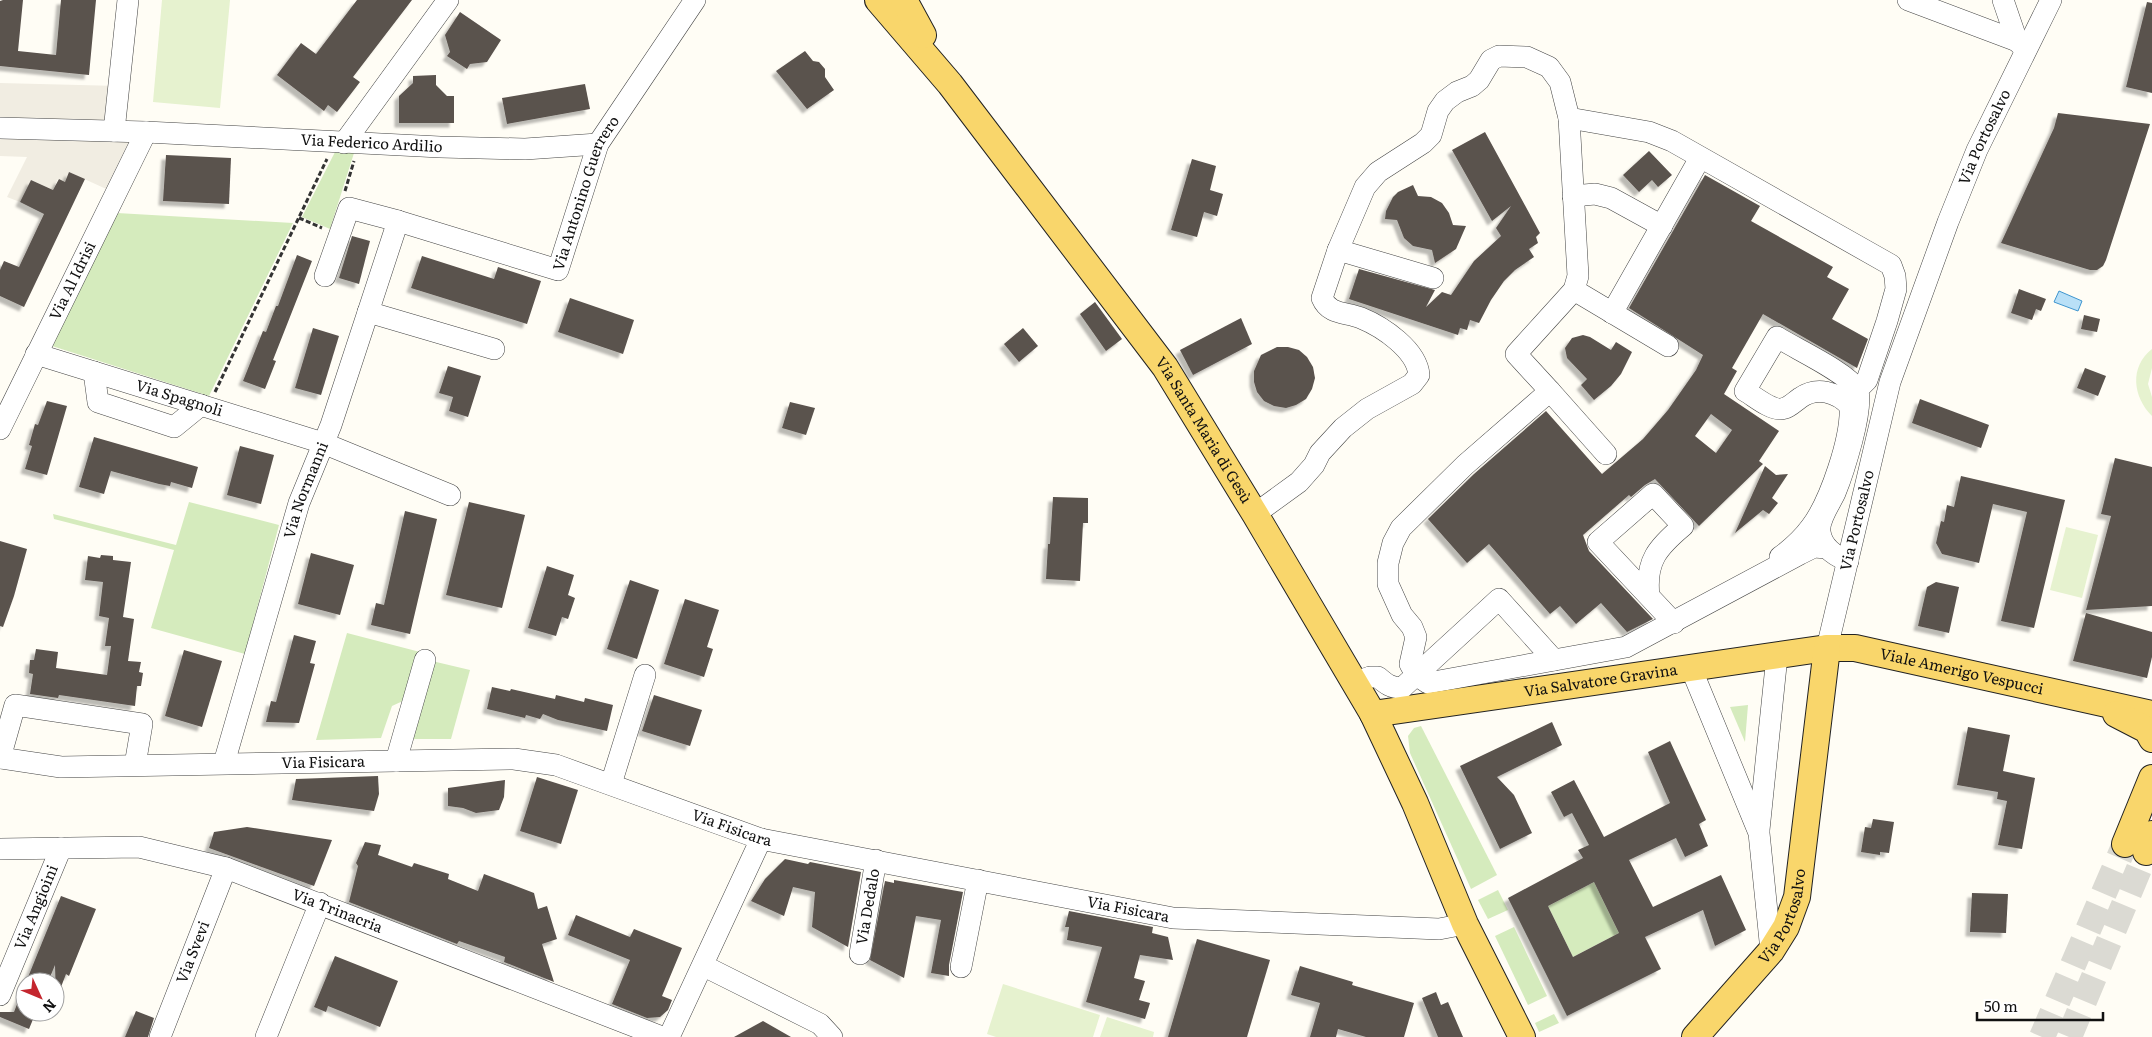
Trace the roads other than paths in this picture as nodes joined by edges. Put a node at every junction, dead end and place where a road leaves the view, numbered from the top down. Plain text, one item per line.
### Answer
1 (128, 0) edge
2 (448, 0) edge
3 (695, 0) edge
4 (878, 0) edge
5 (904, 0) edge
6 (1908, 0) edge
7 (2003, 0) edge
8 (2051, 0) edge
9 (2022, 46) junction
10 (950, 84) junction
11 (1569, 118) junction
12 (0, 128) edge
13 (114, 131) junction
14 (146, 132) junction
15 (339, 143) junction
16 (598, 144) junction
17 (1700, 158) junction
18 (1573, 196) junction
19 (398, 220) junction
20 (1662, 226) junction
21 (1338, 250) junction
22 (325, 276) dead end
23 (1433, 278) dead end
24 (1574, 290) junction
25 (368, 312) junction
26 (1612, 313) junction
27 (1668, 346) dead end
28 (494, 349) dead end
29 (36, 354) junction
30 (94, 372) junction
31 (1857, 390) junction
32 (1550, 391) junction
33 (204, 406) junction
34 (0, 429) edge
35 (323, 443) junction
36 (1606, 454) dead end
37 (450, 495) dead end
38 (1255, 514) junction
39 (1811, 527) junction
40 (1824, 547) junction
41 (1848, 561) junction
42 (1648, 596) junction
43 (1674, 623) junction
44 (1827, 648) junction
45 (1777, 656) junction
46 (425, 660) dead end
47 (1554, 660) junction
48 (1690, 668) junction
49 (646, 675) dead end
50 (1416, 675) junction
51 (1356, 682) junction
52 (2096, 702) junction
53 (1373, 714) junction
54 (2152, 714) edge
55 (2152, 739) edge
56 (0, 758) edge
57 (396, 761) junction
58 (224, 763) junction
59 (136, 766) junction
60 (2152, 778) edge
61 (611, 784) junction
62 (1415, 804) junction
63 (1759, 833) junction
64 (761, 839) junction
65 (2141, 843) tunnel mouth
66 (61, 848) junction
67 (0, 849) edge
68 (876, 860) junction
69 (226, 868) junction
70 (978, 880) junction
71 (320, 903) junction
72 (1465, 924) junction
73 (1771, 951) junction
74 (860, 954) dead end
75 (706, 959) junction
76 (961, 968) dead end
77 (0, 995) edge
78 (160, 1037) edge
79 (266, 1037) edge
80 (662, 1037) edge
81 (670, 1037) edge
82 (832, 1037) edge
83 (1522, 1037) edge
84 (1695, 1037) edge

1 - 13 street
2 - 15 street
3 - 16 street, Via Antonino Guerrero
4 - 10 main road
5 - 10 main road
6 - 9 street
7 - 9 street
8 - 9 street, Via Portosalvo
9 - 41 street, Via Portosalvo
10 - 38 main road, Via Santa Maria di Gesù
11 - 17 street
11 - 18 street
11 - 21 street
12 - 13 street, Via Federico Ardilio
13 - 14 street, Via Federico Ardilio
14 - 15 street, Via Federico Ardilio
14 - 29 street, Via Al Idrisi
15 - 16 street, Via Federico Ardilio
16 - 19 street, Via Antonino Guerrero
17 - 20 street
17 - 31 street
18 - 20 street
18 - 24 street
19 - 22 street, Via Antonino Guerrero
19 - 25 street, Via Normanni
20 - 26 street
21 - 23 street
21 - 38 street
24 - 26 street
24 - 32 street
25 - 28 street
25 - 35 street, Via Normanni
26 - 27 street
29 - 30 street, Via Spagnoli
29 - 34 street, Via Al Idrisi
30 - 33 street, Via Spagnoli
30 - 33 street
31 - 39 street
31 - 40 street
32 - 36 street
32 - 50 street
33 - 35 street, Via Spagnoli
35 - 37 street, Via Spagnoli
35 - 58 street, Via Normanni
38 - 51 main road, Via Santa Maria di Gesù
39 - 40 street
39 - 43 street
40 - 41 street
40 - 43 street
41 - 44 street, Via Portosalvo
42 - 42 street
42 - 43 street
43 - 47 street
44 - 45 main road, Via Salvatore Gravina
44 - 52 main road, Viale Amerigo Vespucci
44 - 73 main road, Via Portosalvo
45 - 48 main road, Via Salvatore Gravina
45 - 63 street
46 - 57 street
47 - 50 street
47 - 50 street
48 - 53 main road, Via Salvatore Gravina
48 - 63 street
49 - 61 street
50 - 51 street
51 - 53 main road, Via Santa Maria di Gesù
52 - 54 main road, Viale Amerigo Vespucci
52 - 55 main road
53 - 62 main road, Via Santa Maria di Gesù
56 - 59 street, Via Fisicara
56 - 59 street
57 - 58 street, Via Fisicara
57 - 61 street, Via Fisicara
58 - 59 street, Via Fisicara
60 - 65 main road
61 - 64 street, Via Fisicara
62 - 72 main road
62 - 83 main road
63 - 73 street
64 - 68 street, Via Fisicara
64 - 75 street
66 - 67 street, Via Trinacria
66 - 69 street, Via Trinacria
66 - 77 street, Via Angioini
68 - 70 street, Via Fisicara
68 - 74 street, Via Dedalo
69 - 71 street, Via Trinacria
69 - 78 street, Via Svevi
70 - 72 street, Via Fisicara
70 - 76 street
71 - 79 street
71 - 80 street, Via Trinacria
72 - 83 main road
73 - 84 main road, Via Portosalvo
75 - 81 street
75 - 82 street

